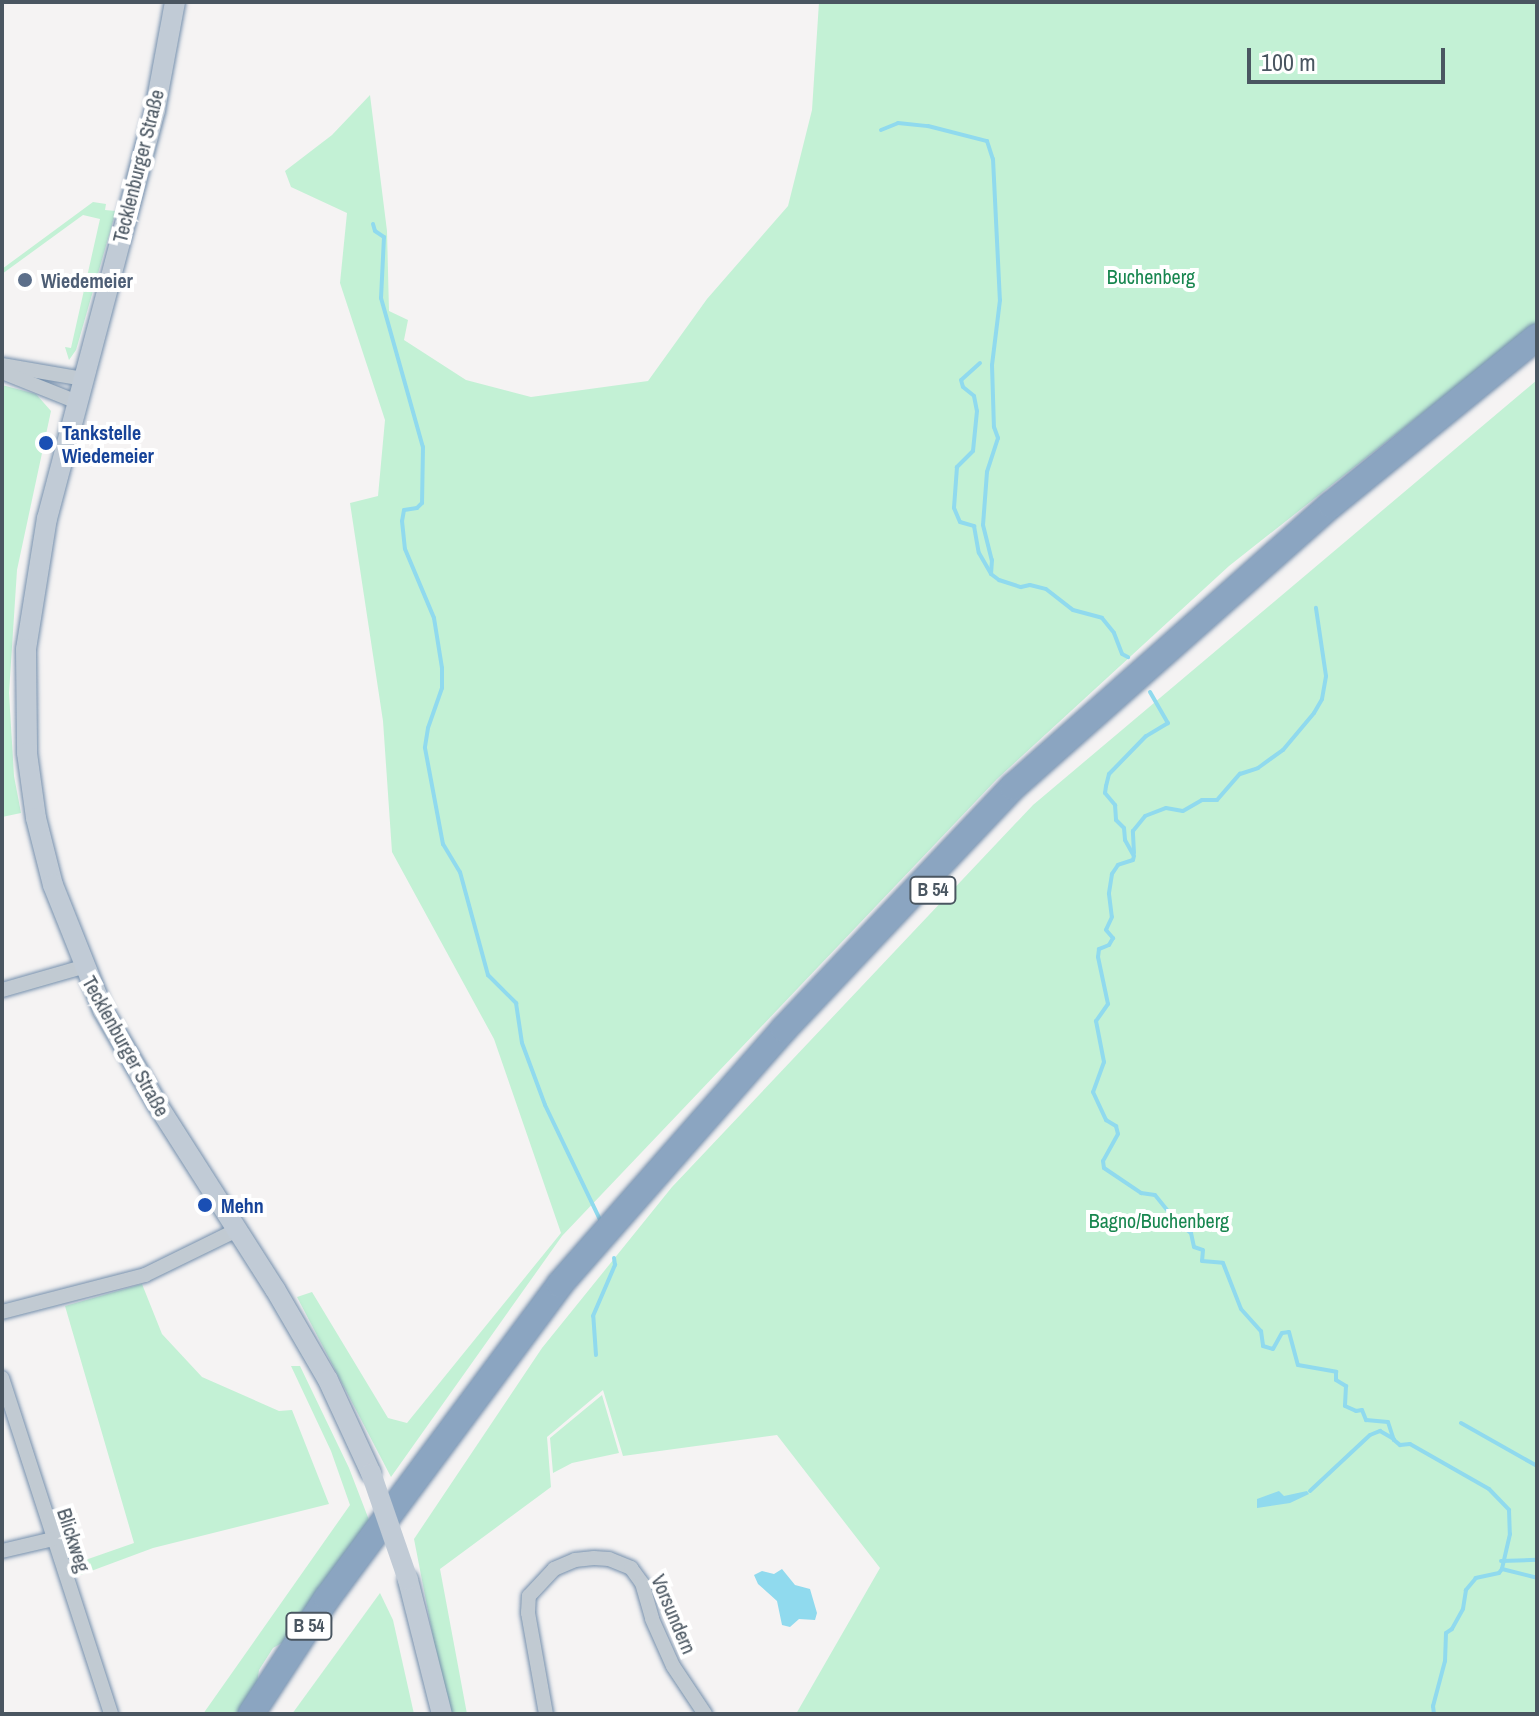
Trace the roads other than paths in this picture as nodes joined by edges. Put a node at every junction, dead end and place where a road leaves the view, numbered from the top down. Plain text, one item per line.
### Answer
1 (175, 2) edge
2 (1537, 337) edge
3 (1537, 358) edge
4 (2, 365) edge
5 (2, 372) edge
6 (83, 379) junction
7 (77, 402) junction
8 (83, 967) junction
9 (2, 990) edge
10 (237, 1230) junction
11 (2, 1312) edge
12 (2, 1378) edge
13 (53, 1539) junction
14 (2, 1551) edge
15 (111, 1714) edge
16 (251, 1714) edge
17 (265, 1714) edge
18 (442, 1714) edge
19 (546, 1714) edge
20 (705, 1714) edge

1 - 6 main road, Tecklenburger Straße
2 - 16 highway, B 54
3 - 17 highway, B 54
4 - 6 street
5 - 7 street
6 - 7 main road, Tecklenburger Straße
7 - 8 main road, Tecklenburger Straße
8 - 9 street
8 - 10 main road, Tecklenburger Straße
10 - 11 street
10 - 18 main road, Tecklenburger Straße, bridge
12 - 13 street, Blickweg
13 - 14 street
13 - 15 street, Blickweg
19 - 20 street, Vorsundern

